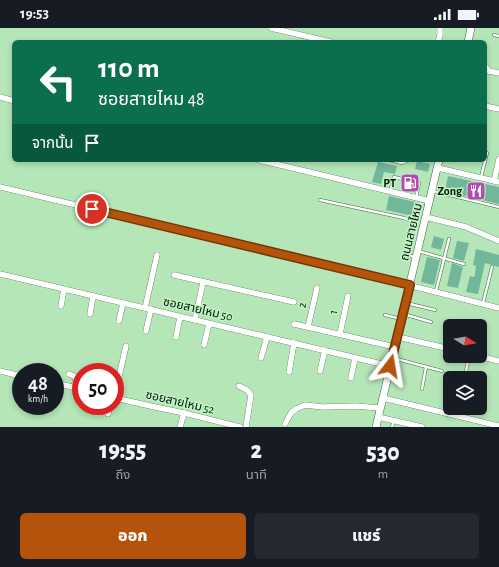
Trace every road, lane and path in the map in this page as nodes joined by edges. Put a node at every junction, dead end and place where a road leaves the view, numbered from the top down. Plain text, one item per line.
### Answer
1 (271, 28) edge
2 (440, 28) edge
3 (471, 28) edge
4 (494, 35) dead end
5 (499, 36) edge
6 (322, 40) edge
7 (439, 40) edge
8 (468, 40) edge
9 (487, 70) edge
10 (499, 73) edge
11 (0, 98) edge
12 (12, 101) edge
13 (487, 106) edge
14 (499, 109) edge
15 (499, 159) edge
16 (267, 162) edge
17 (485, 162) edge
18 (439, 163) edge
19 (481, 178) junction
20 (497, 181) edge
21 (0, 187) edge
22 (432, 191) junction
23 (390, 192) junction
24 (416, 198) junction
25 (320, 200) dead end
26 (430, 201) junction
27 (499, 207) edge
28 (426, 217) junction
29 (449, 239) dead end
30 (499, 241) edge
31 (157, 255) dead end
32 (416, 255) junction
33 (445, 258) junction
34 (464, 264) dead end
35 (492, 267) dead end
36 (0, 274) edge
37 (174, 275) dead end
38 (203, 282) junction
39 (410, 285) junction
40 (317, 288) dead end
41 (64, 289) junction
42 (436, 291) junction
43 (94, 296) junction
44 (348, 296) dead end
45 (294, 302) dead end
46 (405, 302) junction
47 (123, 303) junction
48 (483, 304) junction
49 (61, 306) dead end
50 (145, 308) junction
51 (499, 308) edge
52 (151, 309) junction
53 (435, 310) dead end
54 (90, 314) dead end
55 (385, 315) dead end
56 (402, 316) junction
57 (180, 317) junction
58 (194, 320) junction
59 (119, 321) dead end
60 (431, 322) dead end
61 (209, 324) junction
62 (294, 324) dead end
63 (308, 327) junction
64 (146, 331) dead end
65 (340, 334) junction
66 (176, 337) dead end
67 (267, 337) junction
68 (398, 337) junction
69 (294, 343) junction
70 (204, 345) dead end
71 (126, 346) dead end
72 (395, 347) junction
73 (443, 347) edge
74 (325, 350) junction
75 (262, 358) dead end
76 (355, 358) junction
77 (392, 358) junction
78 (487, 358) edge
79 (499, 361) edge
80 (122, 363) edge
81 (468, 363) edge
82 (390, 366) junction
83 (426, 367) junction
84 (0, 371) edge
85 (320, 371) dead end
86 (442, 371) dead end
87 (466, 371) dead end
88 (289, 372) dead end
89 (12, 374) edge
90 (69, 374) dead end
91 (72, 375) edge
92 (351, 378) dead end
93 (239, 386) dead end
94 (422, 389) dead end
95 (124, 398) edge
96 (383, 398) junction
97 (380, 408) junction
98 (184, 413) junction
99 (378, 417) junction
100 (394, 420) junction
101 (285, 424) dead end
102 (499, 426) edge
103 (180, 427) edge
104 (240, 427) edge
105 (246, 427) edge
106 (376, 427) edge
107 (392, 427) edge
108 (422, 427) edge

1 - 6 street
2 - 7 street
3 - 8 main road
4 - 5 lane
9 - 10 street
11 - 12 street
13 - 14 street
15 - 20 street
16 - 23 street
17 - 19 lane
18 - 19 street
18 - 22 main road, ถนนสายไหม
19 - 20 street
21 - 39 street
22 - 26 main road, ถนนสายไหม
22 - 27 lane
23 - 24 street
23 - 24 lane
24 - 26 street
25 - 32 lane
26 - 28 main road, ถนนสายไหม
28 - 30 street
28 - 32 main road, ถนนสายไหม
29 - 33 lane
31 - 50 street
32 - 33 lane
32 - 39 main road, ถนนสายไหม
33 - 34 lane
33 - 42 lane
35 - 48 lane
36 - 41 street, ซอยสายไหม 50
37 - 38 street
38 - 45 street
38 - 58 street
39 - 42 street
39 - 46 main road, ถนนสายไหม
40 - 63 street, 2
41 - 43 street, ซอยสายไหม 50
41 - 49 street
42 - 48 street
43 - 47 street, ซอยสายไหม 50
43 - 54 street
44 - 65 street, 1
46 - 53 lane
46 - 56 main road, ถนนสายไหม
47 - 50 street, ซอยสายไหม 50
47 - 59 street
48 - 51 street
50 - 52 street, ซอยสายไหม 50
52 - 57 street, ซอยสายไหม 50
52 - 64 street
55 - 56 lane
56 - 60 lane
56 - 68 main road, ถนนสายไหม
57 - 58 street, ซอยสายไหม 50
57 - 66 street
58 - 61 street, ซอยสายไหม 50
61 - 67 street, ซอยสายไหม 50
61 - 70 street
62 - 63 street
63 - 65 street
65 - 72 street
67 - 69 street, ซอยสายไหม 50
67 - 75 street
68 - 72 main road, ถนนสายไหม
68 - 73 street
69 - 74 street, ซอยสายไหม 50
69 - 88 street
71 - 80 street
72 - 77 main road, ถนนสายไหม
74 - 76 street, ซอยสายไหม 50
74 - 85 street
76 - 82 street, ซอยสายไหม 50
76 - 92 street
77 - 82 main road, ถนนสายไหม
77 - 83 lane
78 - 79 street
81 - 87 lane
82 - 96 main road, ถนนสายไหม
83 - 86 lane
83 - 94 lane
84 - 89 street
90 - 91 street
93 - 105 street
95 - 98 street, ซอยสายไหม 52
96 - 97 main road, ถนนสายไหม
96 - 102 street
97 - 99 main road, ถนนสายไหม
97 - 101 street
98 - 103 street
98 - 104 street, ซอยสายไหม 52
99 - 100 street
99 - 106 main road, ถนนสายไหม
100 - 107 lane
100 - 108 street

